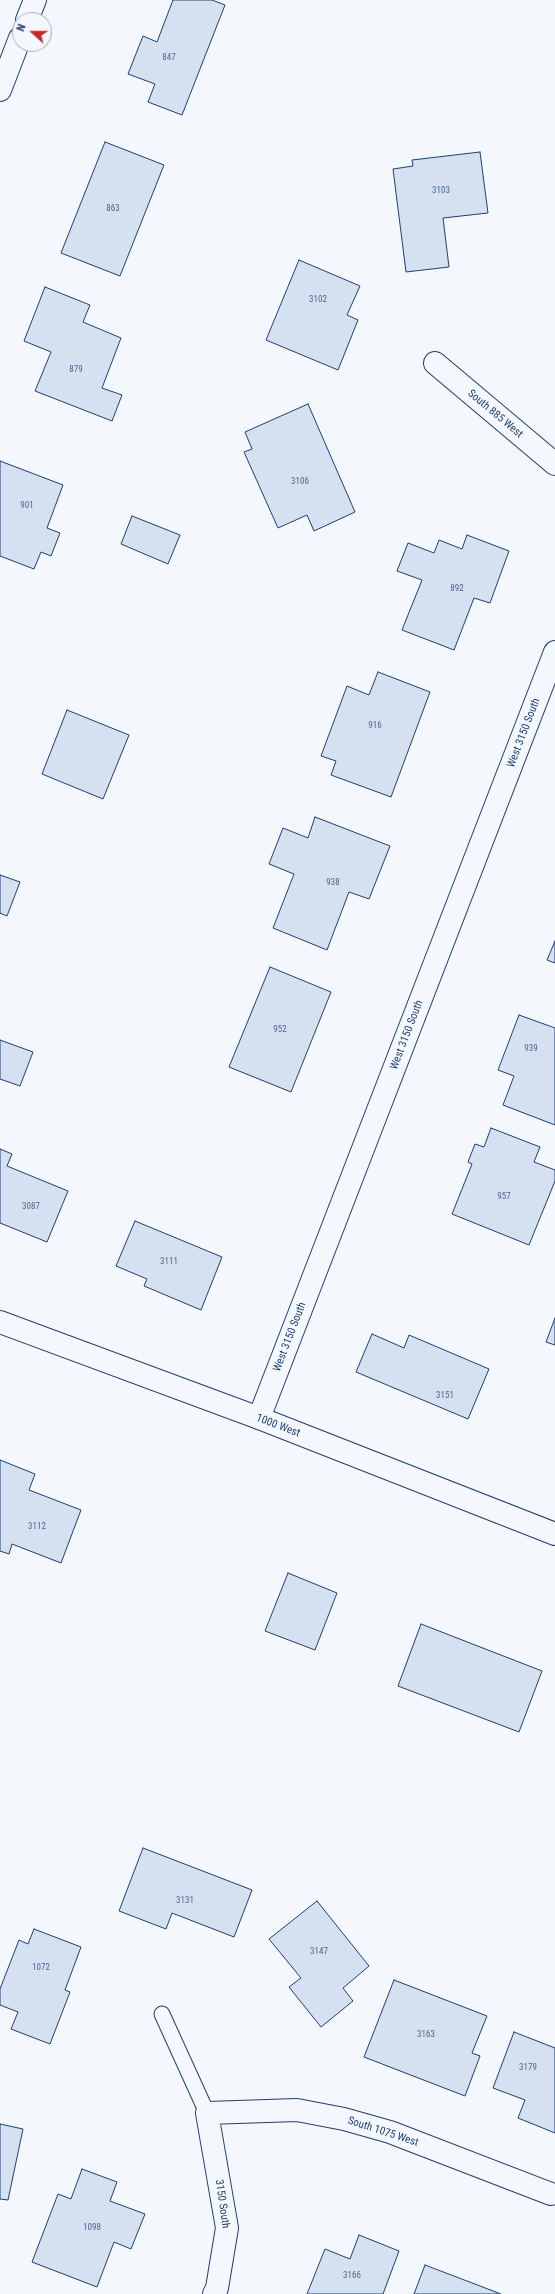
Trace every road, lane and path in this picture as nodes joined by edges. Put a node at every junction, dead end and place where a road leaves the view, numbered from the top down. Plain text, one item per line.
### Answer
1 (35, 0) edge
2 (30, 12) edge
3 (15, 52) edge
4 (0, 90) edge
5 (435, 363) dead end
6 (555, 464) edge
7 (555, 652) edge
8 (0, 1322) edge
9 (259, 1418) junction
10 (555, 1534) edge
11 (162, 2014) dead end
12 (207, 2113) junction
13 (551, 2194) dead end
14 (214, 2294) edge

1 - 2 street
3 - 4 street
5 - 6 street, South 885 West
7 - 9 street, West 3150 South
8 - 9 street, 1000 West
9 - 10 street, 1000 West
11 - 12 lane
12 - 13 street, South 1075 West
12 - 14 street, 3150 South

